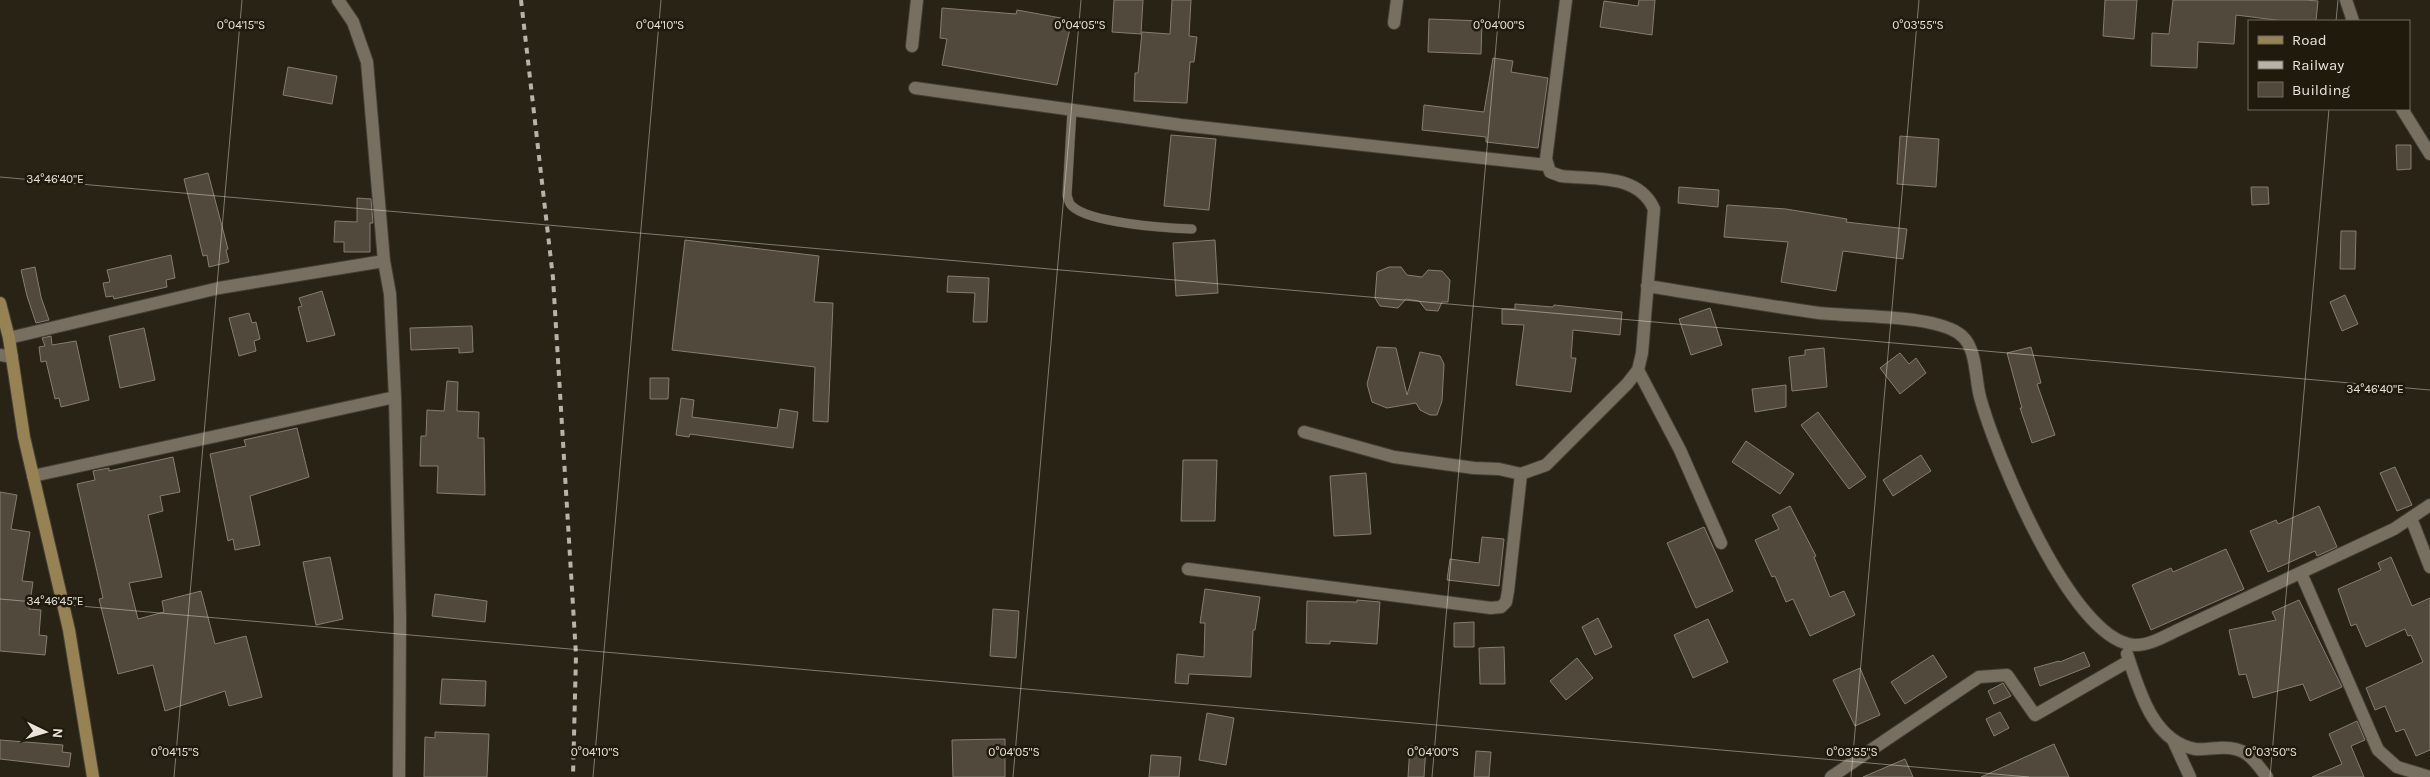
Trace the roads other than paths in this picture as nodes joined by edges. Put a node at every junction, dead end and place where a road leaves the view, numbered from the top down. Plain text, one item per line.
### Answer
1 (338, 0) edge
2 (917, 0) edge
3 (1397, 0) edge
4 (1566, 0) edge
5 (2346, 0) edge
6 (2353, 20) edge
7 (1394, 23) dead end
8 (912, 46) dead end
9 (915, 88) dead end
10 (1072, 110) junction
11 (2403, 110) edge
12 (2430, 154) edge
13 (1547, 166) junction
14 (1192, 230) dead end
15 (384, 261) junction
16 (1647, 286) junction
17 (0, 303) edge
18 (9, 338) junction
19 (6, 356) edge
20 (1638, 370) junction
21 (395, 397) junction
22 (1304, 432) dead end
23 (1521, 474) junction
24 (33, 476) junction
25 (2430, 505) edge
26 (2411, 518) junction
27 (1720, 543) dead end
28 (2430, 567) edge
29 (1188, 569) dead end
30 (2301, 573) junction
31 (2123, 642) junction
32 (2129, 661) junction
33 (2173, 740) junction
34 (2399, 772) edge
35 (93, 777) edge
36 (399, 777) edge
37 (1830, 777) edge
38 (2190, 777) edge
39 (2267, 777) edge
40 (2430, 777) edge

1 - 15 street
2 - 8 street
3 - 7 street
4 - 13 street
5 - 6 street
9 - 10 street
10 - 13 street
10 - 14 lane
11 - 12 street
13 - 16 street
15 - 18 street
15 - 21 street
16 - 20 street
16 - 31 street
17 - 18 street
18 - 19 street
19 - 24 street
20 - 23 street
20 - 27 street
21 - 24 street
21 - 36 street
22 - 23 street
23 - 29 street
24 - 35 street
25 - 26 street
26 - 28 street
26 - 30 street
30 - 31 street
30 - 34 street
31 - 32 street
32 - 33 street
32 - 37 street
33 - 38 street
33 - 39 street
34 - 40 street

